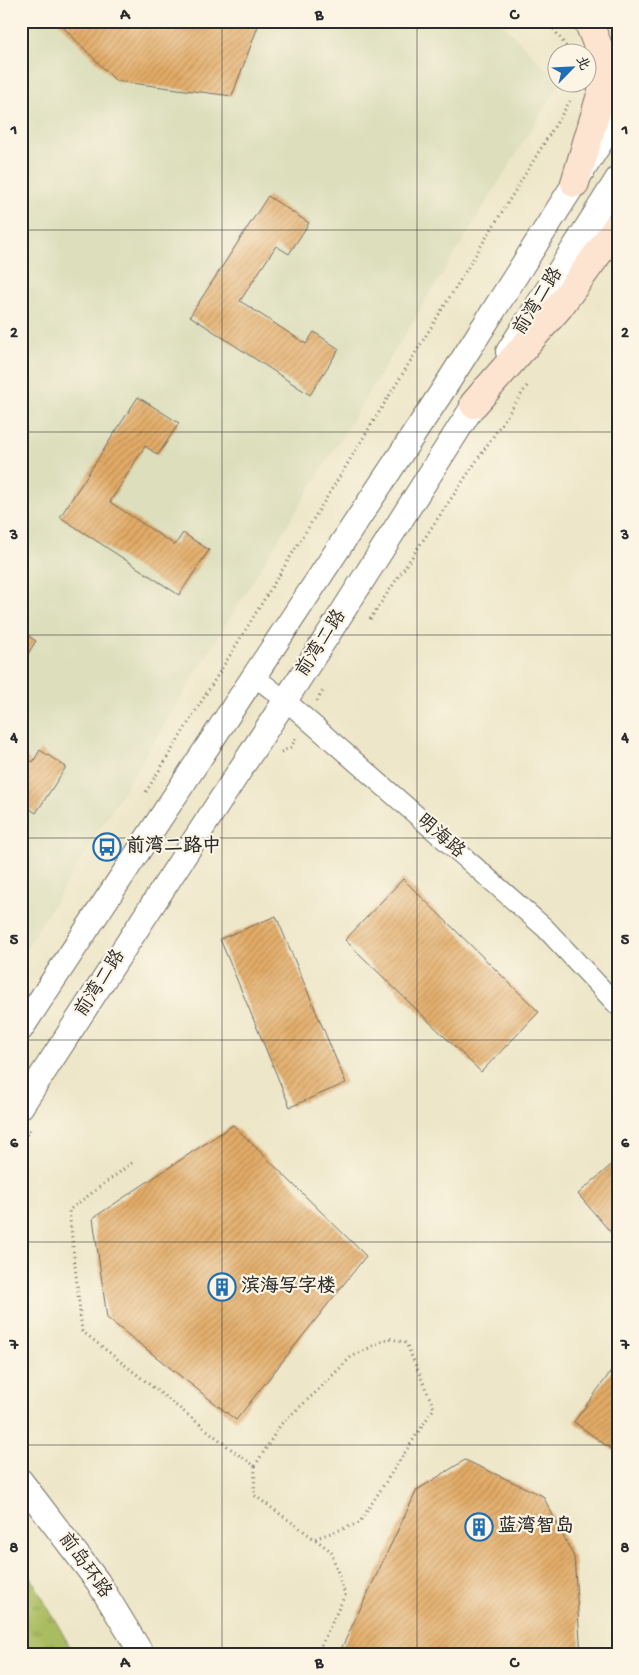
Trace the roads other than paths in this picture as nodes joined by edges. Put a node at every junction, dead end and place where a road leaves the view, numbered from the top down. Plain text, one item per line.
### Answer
1 (588, 21) edge
2 (618, 115) edge
3 (618, 178) edge
4 (575, 183) junction
5 (618, 226) edge
6 (474, 404) junction
7 (254, 676) junction
8 (285, 700) junction
9 (618, 1006) edge
10 (21, 1028) edge
11 (21, 1106) edge
12 (21, 1481) edge
13 (142, 1654) edge

1 - 4 main road
2 - 4 street, 前湾二路
3 - 6 street, 前湾二路
4 - 7 street, 前湾二路
5 - 6 main road
6 - 8 street, 前湾二路
7 - 8 street, 明海路
7 - 10 street, 前湾二路
8 - 9 street, 明海路
8 - 11 street, 前湾二路
12 - 13 street, 前岛环路

